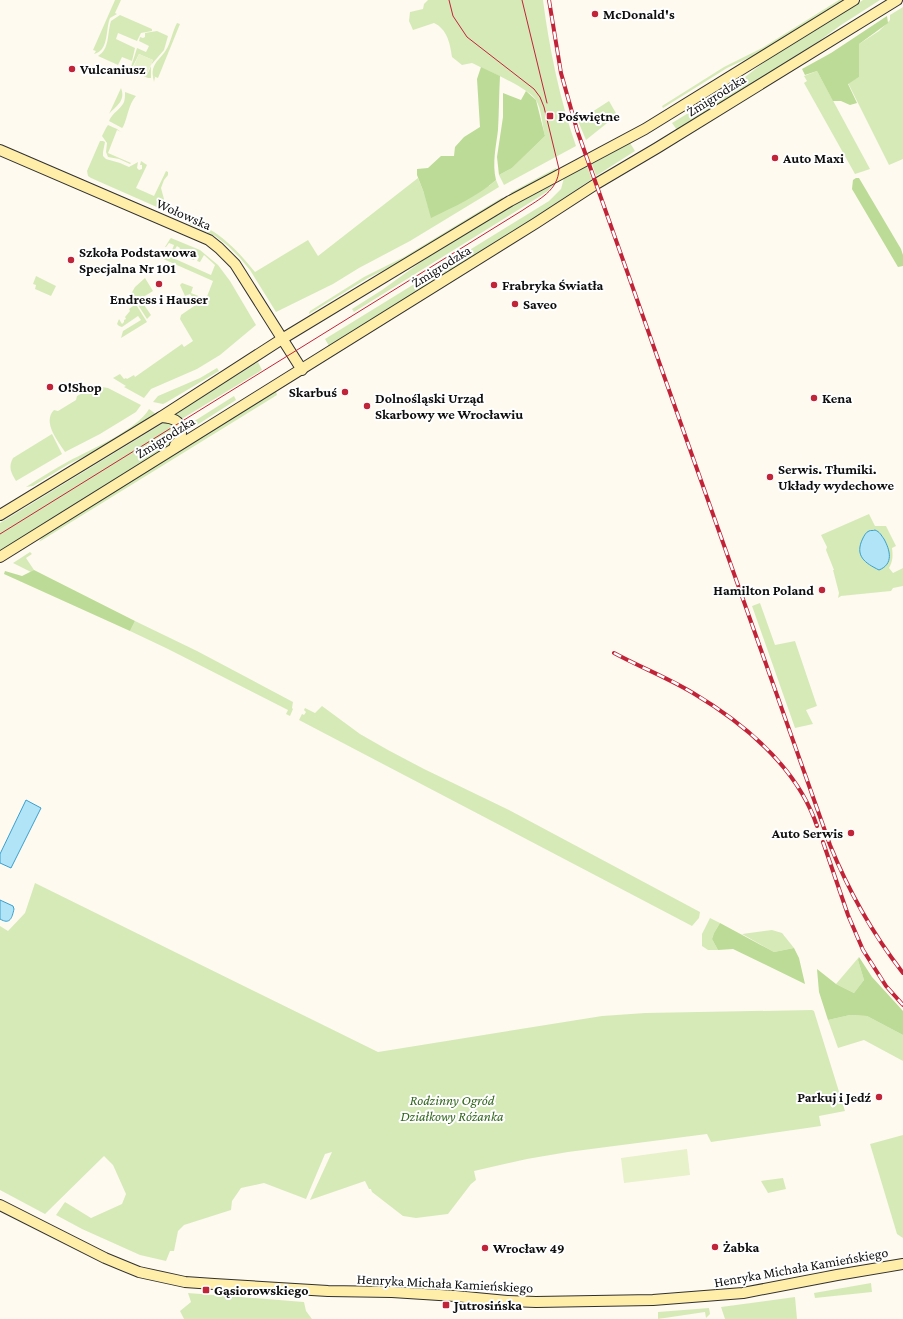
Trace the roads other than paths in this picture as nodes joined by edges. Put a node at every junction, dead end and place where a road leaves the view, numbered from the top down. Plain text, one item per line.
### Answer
1 (854, 0) edge
2 (897, 0) edge
3 (0, 150) edge
4 (282, 339) junction
5 (302, 370) junction
6 (161, 417) junction
7 (171, 450) junction
8 (0, 515) edge
9 (0, 557) edge
10 (0, 1205) edge
11 (903, 1264) edge

1 - 4 main road, Żmigrodzka
2 - 5 main road, Żmigrodzka
3 - 4 main road, Wołowska
4 - 5 main road, Wołowska
4 - 6 main road, Żmigrodzka
5 - 7 main road, Żmigrodzka
6 - 7 main road
6 - 8 main road, Żmigrodzka
7 - 9 main road, Żmigrodzka
10 - 11 main road, Henryka Michała Kamieńskiego

